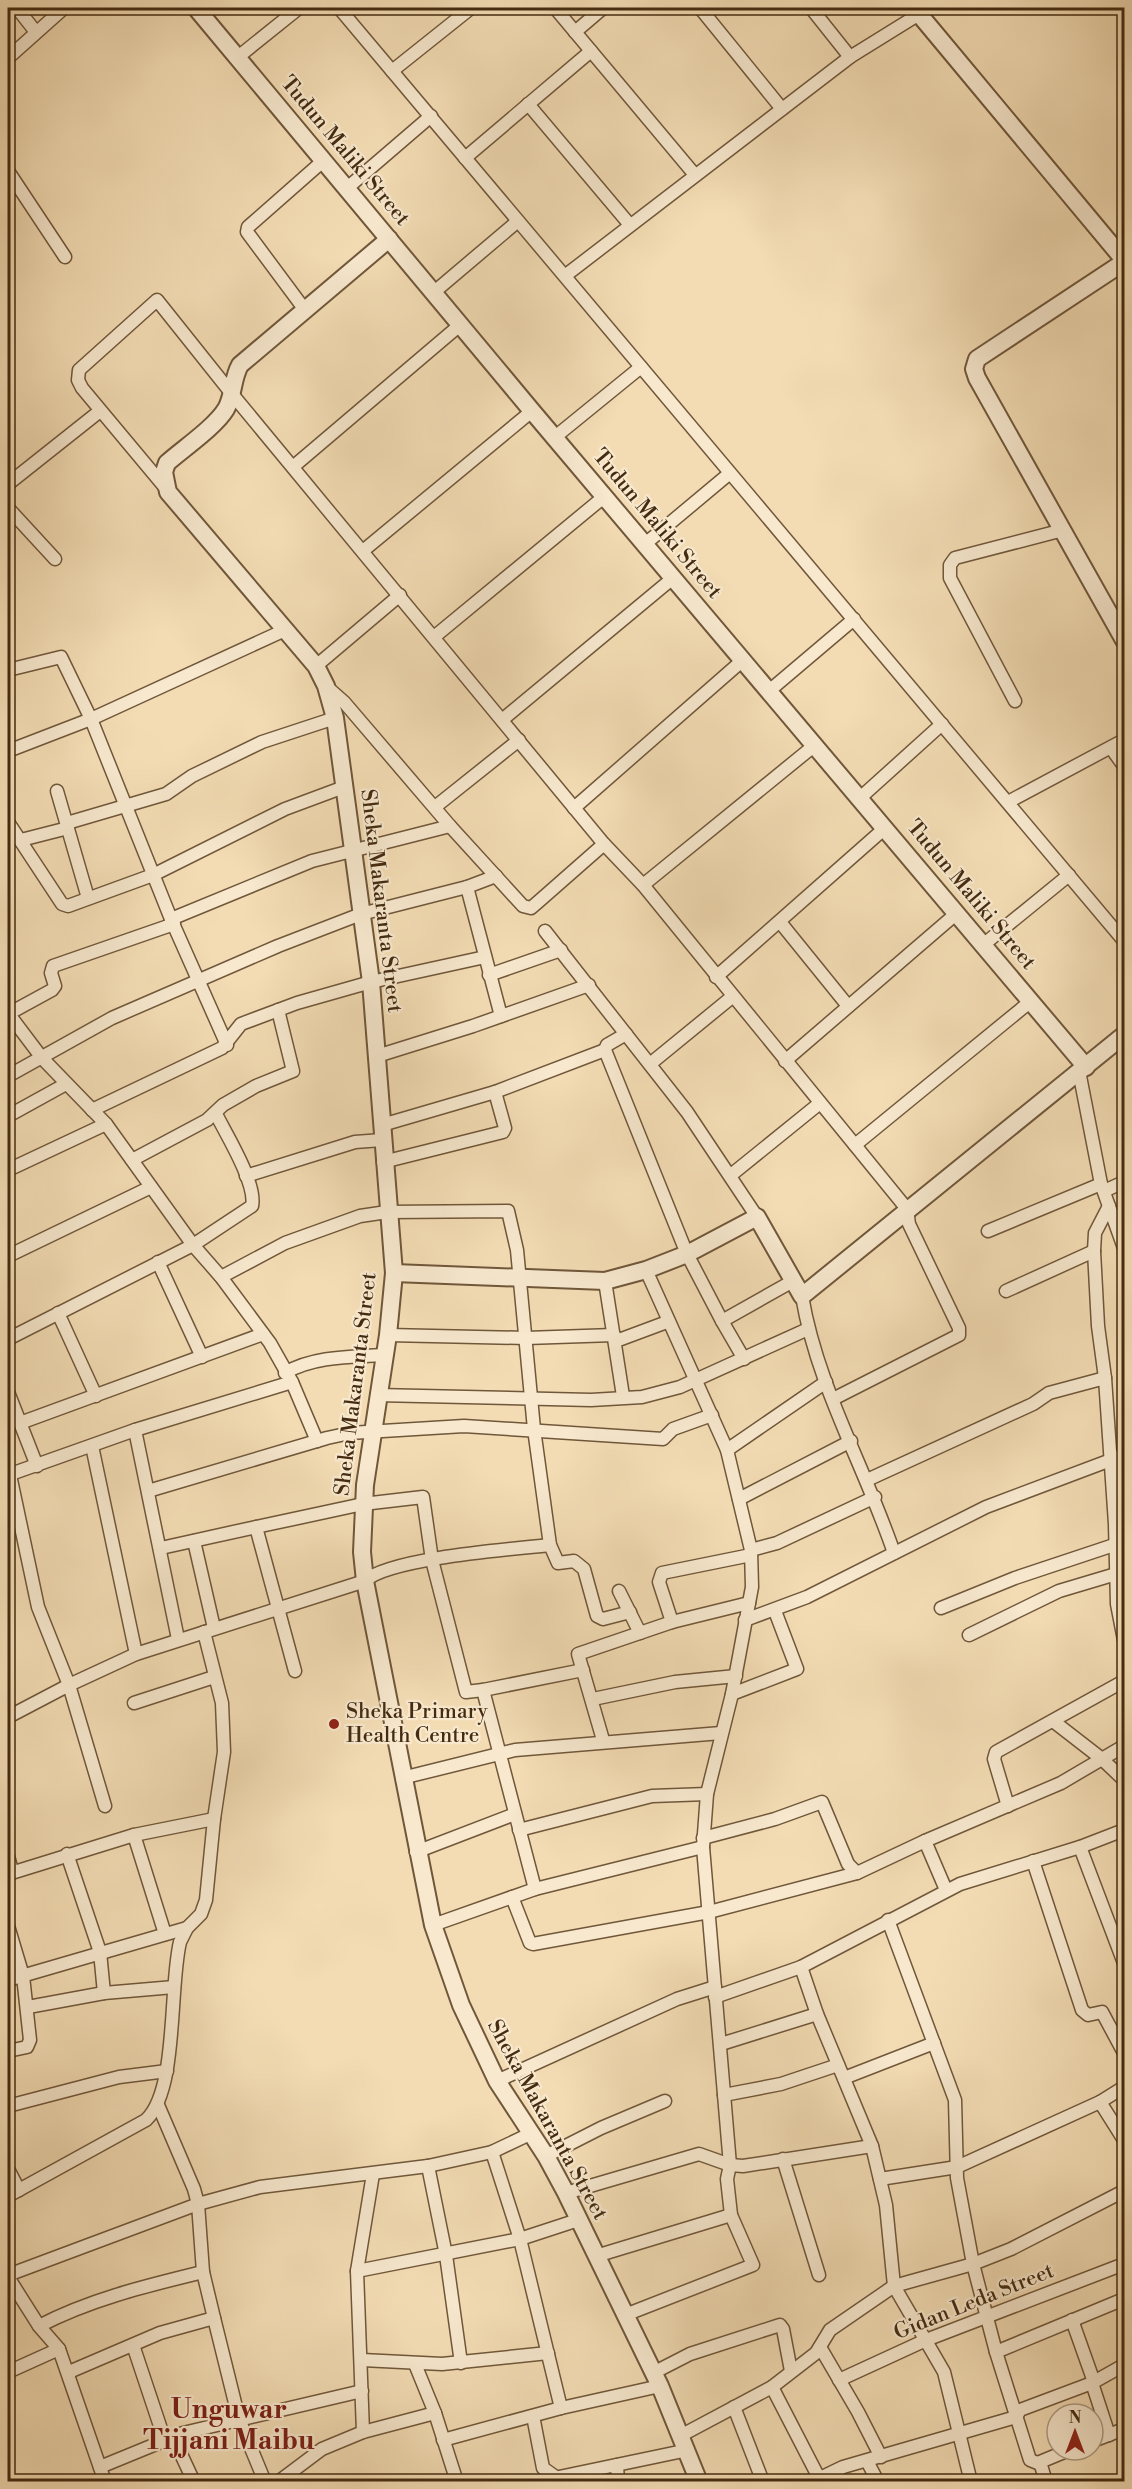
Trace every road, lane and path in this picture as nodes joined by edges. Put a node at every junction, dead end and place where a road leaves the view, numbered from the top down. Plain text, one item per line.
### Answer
1 (17, 8) edge
2 (64, 8) edge
3 (196, 8) edge
4 (298, 8) edge
5 (339, 8) edge
6 (471, 8) edge
7 (555, 8) edge
8 (603, 8) edge
9 (700, 8) edge
10 (811, 8) edge
11 (921, 10) edge
12 (35, 31) junction
13 (575, 32) junction
14 (591, 51) junction
15 (238, 57) junction
16 (850, 57) junction
17 (8, 58) edge
18 (392, 71) junction
19 (528, 104) junction
20 (782, 110) junction
21 (431, 116) junction
22 (465, 158) junction
23 (323, 161) junction
24 (8, 171) edge
25 (695, 175) junction
26 (346, 189) junction
27 (518, 221) junction
28 (630, 225) junction
29 (389, 239) junction
30 (65, 257) dead end
31 (1125, 261) edge
32 (566, 274) junction
33 (434, 293) junction
34 (305, 310) junction
35 (460, 325) junction
36 (641, 367) junction
37 (232, 394) junction
38 (100, 411) junction
39 (532, 411) junction
40 (555, 437) junction
41 (294, 466) junction
42 (730, 473) junction
43 (8, 484) edge
44 (168, 492) junction
45 (605, 496) junction
46 (8, 508) edge
47 (1063, 530) junction
48 (645, 544) junction
49 (364, 550) junction
50 (55, 559) dead end
51 (674, 578) junction
52 (400, 595) junction
53 (854, 620) junction
54 (285, 630) junction
55 (434, 638) junction
56 (1125, 640) edge
57 (743, 660) junction
58 (316, 666) junction
59 (8, 670) edge
60 (326, 686) junction
61 (769, 691) junction
62 (1015, 701) dead end
63 (335, 718) junction
64 (91, 719) junction
65 (502, 720) junction
66 (942, 724) junction
67 (519, 740) junction
68 (1125, 740) edge
69 (815, 745) junction
70 (1111, 748) junction
71 (8, 751) edge
72 (1125, 766) edge
73 (344, 787) junction
74 (57, 791) dead end
75 (860, 798) junction
76 (1008, 802) junction
77 (126, 807) junction
78 (435, 807) junction
79 (574, 808) junction
80 (8, 822) edge
81 (67, 825) junction
82 (450, 826) junction
83 (885, 828) junction
84 (21, 840) junction
85 (604, 844) junction
86 (351, 850) junction
87 (153, 875) junction
88 (1069, 875) junction
89 (496, 876) junction
90 (643, 885) junction
91 (467, 887) junction
92 (88, 898) junction
93 (957, 913) junction
94 (362, 914) junction
95 (172, 922) junction
96 (780, 922) junction
97 (545, 931) dead end
98 (1125, 940) edge
99 (983, 945) junction
100 (561, 950) junction
101 (485, 957) junction
102 (489, 975) junction
103 (716, 977) junction
104 (198, 979) junction
105 (371, 982) junction
106 (589, 985) junction
107 (732, 997) junction
108 (1031, 1002) junction
109 (848, 1006) junction
110 (278, 1011) junction
111 (8, 1014) edge
112 (501, 1017) junction
113 (626, 1034) junction
114 (1125, 1035) edge
115 (227, 1045) junction
116 (604, 1050) junction
117 (377, 1056) junction
118 (42, 1058) junction
119 (785, 1061) junction
120 (650, 1064) junction
121 (1083, 1069) junction
122 (8, 1076) edge
123 (66, 1084) junction
124 (495, 1092) junction
125 (820, 1103) junction
126 (92, 1110) junction
127 (216, 1114) junction
128 (8, 1116) edge
129 (106, 1124) junction
130 (382, 1133) junction
131 (855, 1145) junction
132 (132, 1160) junction
133 (383, 1162) junction
134 (8, 1170) edge
135 (730, 1175) junction
136 (246, 1176) junction
137 (1125, 1182) edge
138 (151, 1187) junction
139 (1103, 1187) junction
140 (1109, 1206) junction
141 (907, 1209) junction
142 (387, 1212) junction
143 (758, 1217) junction
144 (988, 1231) dead end
145 (193, 1245) junction
146 (1125, 1248) edge
147 (1095, 1251) junction
148 (687, 1254) junction
149 (8, 1256) edge
150 (159, 1262) junction
151 (646, 1270) junction
152 (393, 1273) junction
153 (222, 1277) junction
154 (520, 1277) junction
155 (605, 1281) junction
156 (793, 1281) junction
157 (1005, 1291) dead end
158 (802, 1296) junction
159 (58, 1313) junction
160 (722, 1321) junction
161 (667, 1322) junction
162 (808, 1329) junction
163 (263, 1334) junction
164 (388, 1335) junction
165 (526, 1338) junction
166 (615, 1338) junction
167 (8, 1339) edge
168 (384, 1355) junction
169 (202, 1357) junction
170 (744, 1359) junction
171 (288, 1377) junction
172 (696, 1378) junction
173 (1105, 1378) junction
174 (826, 1382) junction
175 (377, 1395) junction
176 (96, 1396) junction
177 (623, 1396) junction
178 (9, 1398) edge
179 (532, 1398) junction
180 (833, 1399) junction
181 (712, 1415) junction
182 (20, 1423) junction
183 (534, 1429) junction
184 (135, 1430) junction
185 (371, 1432) junction
186 (317, 1441) junction
187 (851, 1441) junction
188 (92, 1446) junction
189 (727, 1449) junction
190 (1125, 1455) edge
191 (1108, 1459) junction
192 (37, 1466) junction
193 (9, 1475) edge
194 (867, 1480) junction
195 (148, 1491) junction
196 (875, 1497) junction
197 (739, 1499) junction
198 (363, 1504) junction
199 (1120, 1523) edge
200 (256, 1527) junction
201 (194, 1541) junction
202 (550, 1545) junction
203 (1114, 1545) junction
204 (161, 1548) junction
205 (751, 1552) junction
206 (894, 1553) junction
207 (432, 1560) junction
208 (1116, 1574) junction
209 (365, 1581) junction
210 (619, 1592) dead end
211 (749, 1603) junction
212 (278, 1608) junction
213 (941, 1608) dead end
214 (775, 1611) junction
215 (630, 1612) junction
216 (745, 1620) junction
217 (672, 1622) junction
218 (209, 1630) junction
219 (640, 1633) junction
220 (969, 1635) dead end
221 (178, 1639) junction
222 (1125, 1640) edge
223 (136, 1654) junction
224 (583, 1670) junction
225 (294, 1671) dead end
226 (736, 1676) junction
227 (214, 1677) junction
228 (1125, 1682) edge
229 (69, 1685) junction
230 (483, 1690) junction
231 (732, 1694) junction
232 (593, 1699) junction
233 (134, 1703) dead end
234 (8, 1717) edge
235 (1053, 1721) junction
236 (721, 1733) junction
237 (603, 1740) junction
238 (1125, 1746) edge
239 (499, 1753) junction
240 (1102, 1759) junction
241 (402, 1778) junction
242 (1125, 1780) edge
243 (708, 1794) junction
244 (105, 1806) dead end
245 (1008, 1806) junction
246 (515, 1814) junction
247 (214, 1819) junction
248 (519, 1830) junction
249 (1125, 1830) edge
250 (134, 1835) junction
251 (925, 1840) junction
252 (703, 1842) junction
253 (1080, 1847) junction
254 (416, 1852) junction
255 (67, 1854) junction
256 (8, 1856) edge
257 (1033, 1861) junction
258 (10, 1872) edge
259 (857, 1873) junction
260 (535, 1889) junction
261 (946, 1890) junction
262 (512, 1897) junction
263 (709, 1912) junction
264 (888, 1920) junction
265 (433, 1925) junction
266 (8, 1926) edge
267 (187, 1928) junction
268 (165, 1934) junction
269 (100, 1952) junction
270 (1125, 1963) edge
271 (801, 1967) junction
272 (23, 1976) junction
273 (8, 1980) edge
274 (174, 1987) junction
275 (715, 1992) junction
276 (104, 1993) junction
277 (28, 2007) junction
278 (817, 2014) junction
279 (934, 2043) junction
280 (721, 2044) junction
281 (8, 2051) edge
282 (1125, 2054) edge
283 (838, 2065) junction
284 (167, 2072) junction
285 (844, 2078) junction
286 (497, 2081) junction
287 (1125, 2087) edge
288 (724, 2095) junction
289 (665, 2101) dead end
290 (1100, 2102) junction
291 (158, 2105) junction
292 (8, 2106) edge
293 (532, 2133) junction
294 (1125, 2140) edge
295 (872, 2146) junction
296 (492, 2152) junction
297 (546, 2156) junction
298 (783, 2159) junction
299 (730, 2165) junction
300 (428, 2166) junction
301 (957, 2167) junction
302 (8, 2169) edge
303 (374, 2174) junction
304 (880, 2179) junction
305 (19, 2190) junction
306 (1125, 2191) edge
307 (566, 2193) junction
308 (8, 2196) edge
309 (198, 2204) junction
310 (731, 2215) junction
311 (578, 2220) junction
312 (520, 2239) junction
313 (446, 2255) junction
314 (596, 2256) junction
315 (973, 2264) junction
316 (1125, 2264) edge
317 (357, 2271) junction
318 (203, 2272) junction
319 (819, 2275) dead end
320 (8, 2276) edge
321 (894, 2286) junction
322 (13, 2298) edge
323 (1125, 2299) edge
324 (625, 2315) junction
325 (214, 2318) junction
326 (987, 2318) junction
327 (1072, 2320) junction
328 (39, 2326) junction
329 (926, 2340) junction
330 (133, 2345) junction
331 (820, 2347) junction
332 (59, 2349) junction
333 (996, 2352) junction
334 (548, 2353) junction
335 (362, 2360) junction
336 (461, 2363) junction
337 (415, 2364) junction
338 (1125, 2365) edge
339 (791, 2371) junction
340 (8, 2372) edge
341 (69, 2372) junction
342 (657, 2379) junction
343 (839, 2380) junction
344 (1093, 2382) junction
345 (772, 2387) junction
346 (362, 2391) junction
347 (734, 2407) junction
348 (561, 2408) junction
349 (435, 2413) junction
350 (533, 2416) junction
351 (1016, 2416) junction
352 (239, 2419) junction
353 (1125, 2429) edge
354 (363, 2432) junction
355 (959, 2435) junction
356 (1109, 2435) junction
357 (1105, 2436) edge
358 (169, 2439) junction
359 (443, 2440) junction
360 (685, 2442) junction
361 (880, 2457) junction
362 (1045, 2459) edge
363 (867, 2461) junction
364 (1040, 2464) junction
365 (617, 2465) junction
366 (100, 2467) junction
367 (557, 2480) edge
368 (815, 2480) edge
369 (105, 2481) edge
370 (194, 2481) edge
371 (265, 2481) edge
372 (278, 2481) edge
373 (457, 2481) edge
374 (535, 2481) edge
375 (618, 2481) edge
376 (699, 2481) edge
377 (763, 2481) edge
378 (878, 2481) edge
379 (971, 2481) edge
380 (1046, 2481) edge

1 - 12 street
2 - 12 street
3 - 15 street, Tudun Maliki Street
4 - 15 street
5 - 18 street
6 - 18 street
7 - 13 street
8 - 13 street
9 - 20 street
10 - 16 street
11 - 16 street
11 - 31 street
12 - 17 street
13 - 14 street
14 - 19 street
14 - 25 street
15 - 23 street, Tudun Maliki Street
16 - 20 street
18 - 21 street
19 - 22 street
19 - 28 street
20 - 25 street
21 - 22 street
21 - 26 street
22 - 27 street
23 - 26 street, Tudun Maliki Street
23 - 34 street
24 - 30 street
25 - 28 street
26 - 29 street, Tudun Maliki Street
27 - 32 street
27 - 33 street
28 - 32 street
29 - 33 street, Tudun Maliki Street
29 - 34 street
31 - 47 street
32 - 36 street
33 - 35 street, Tudun Maliki Street
34 - 37 street
35 - 39 street, Tudun Maliki Street
35 - 41 street
36 - 40 street
36 - 42 street
37 - 38 street
37 - 41 street
37 - 44 street
38 - 43 street
38 - 44 street
39 - 40 street, Tudun Maliki Street
39 - 49 street
40 - 45 street, Tudun Maliki Street
41 - 49 street
42 - 48 street
42 - 53 street
44 - 54 street, Sheka Makaranta Street
45 - 48 street, Tudun Maliki Street
45 - 55 street
46 - 50 street
47 - 56 street
47 - 62 street
48 - 51 street, Tudun Maliki Street
49 - 52 street
51 - 57 street, Tudun Maliki Street
51 - 65 street
52 - 55 street
52 - 58 street
53 - 61 street
53 - 66 street
54 - 58 street, Sheka Makaranta Street
54 - 64 street
55 - 65 street
57 - 61 street, Tudun Maliki Street
57 - 79 street
58 - 60 street, Sheka Makaranta Street
59 - 64 street
60 - 63 street, Sheka Makaranta Street
60 - 78 street
61 - 69 street, Tudun Maliki Street
63 - 73 street, Sheka Makaranta Street
63 - 77 street
64 - 71 street
64 - 77 street
65 - 67 street
66 - 75 street
66 - 76 street
67 - 78 street
67 - 79 street
68 - 70 street
69 - 75 street, Tudun Maliki Street
69 - 90 street
70 - 72 street
70 - 76 street
73 - 86 street, Sheka Makaranta Street
73 - 87 street
74 - 81 street
75 - 83 street, Tudun Maliki Street
76 - 88 street
77 - 81 street
77 - 87 street
78 - 82 street
79 - 85 street
80 - 84 street
81 - 84 street
81 - 92 street
82 - 86 street
82 - 89 street
83 - 93 street, Tudun Maliki Street
83 - 96 street
84 - 92 street
85 - 89 street
85 - 90 street
86 - 94 street, Sheka Makaranta Street
86 - 95 street
87 - 92 street
87 - 95 street
88 - 98 street
88 - 99 street
89 - 91 street
90 - 103 street
91 - 94 street
91 - 101 street
93 - 99 street, Tudun Maliki Street
93 - 109 street
94 - 104 street
94 - 105 street, Sheka Makaranta Street
95 - 104 street
95 - 111 street
96 - 103 street
96 - 109 street
97 - 100 street
99 - 108 street, Tudun Maliki Street
100 - 102 street
100 - 106 street
101 - 102 street
101 - 105 street
102 - 112 street
103 - 107 street
104 - 115 street
104 - 118 street
105 - 110 street
105 - 117 street, Sheka Makaranta Street
106 - 112 street
106 - 113 street
107 - 119 street
107 - 120 street
108 - 121 street, Tudun Maliki Street
108 - 131 street
109 - 119 street
110 - 115 street
110 - 127 street
111 - 118 street
112 - 117 street
113 - 116 street
113 - 120 street
114 - 121 street
115 - 126 street
116 - 124 street
116 - 148 street
117 - 130 street, Sheka Makaranta Street
118 - 122 street
118 - 123 street
119 - 125 street
120 - 135 street
121 - 139 street
121 - 141 street
123 - 126 street
123 - 128 street
124 - 130 street
124 - 133 street
125 - 131 street
125 - 135 street
126 - 129 street
127 - 132 street
127 - 136 street
129 - 132 street
129 - 134 street
130 - 133 street, Sheka Makaranta Street
130 - 136 street
131 - 141 street
132 - 138 street
133 - 142 street, Sheka Makaranta Street
135 - 143 street
136 - 145 street
137 - 139 street
138 - 145 street
138 - 149 street
139 - 140 street
139 - 144 street
140 - 146 street
140 - 147 street
141 - 158 street
141 - 180 street
142 - 152 street, Sheka Makaranta Street
142 - 153 street
142 - 154 street
143 - 148 street
143 - 156 street
145 - 150 street
145 - 153 street
147 - 157 street
147 - 173 street
148 - 151 street
148 - 160 street
150 - 159 street
150 - 169 street
151 - 155 street
151 - 161 street
152 - 154 street
152 - 164 street, Sheka Makaranta Street
153 - 163 street
154 - 155 street
154 - 165 street
155 - 166 street
156 - 158 street
156 - 160 street
158 - 162 street
159 - 167 street
159 - 176 street
160 - 170 street
161 - 166 street
161 - 172 street
162 - 170 street
162 - 174 street
163 - 169 street
163 - 171 street
164 - 165 street
164 - 168 street, Sheka Makaranta Street
165 - 166 street
165 - 179 street
166 - 177 street
168 - 171 street
168 - 175 street, Sheka Makaranta Street
169 - 176 street
170 - 172 street
171 - 184 street
171 - 186 street
172 - 177 street
172 - 181 street
173 - 191 street
173 - 194 street
174 - 180 street
174 - 189 street
175 - 179 street
175 - 185 street, Sheka Makaranta Street
176 - 182 street
177 - 179 street
178 - 182 street
179 - 183 street
180 - 187 street
181 - 183 street
181 - 189 street
182 - 192 street
183 - 185 street
183 - 202 street
184 - 188 street
184 - 195 street
185 - 186 street
185 - 198 street, Sheka Makaranta Street
186 - 195 street
187 - 194 street
187 - 197 street
188 - 192 street
188 - 223 street
189 - 197 street
190 - 191 street
191 - 199 street
191 - 206 street
192 - 193 street
193 - 229 street
194 - 196 street
195 - 204 street
196 - 205 street
196 - 206 street
197 - 205 street
198 - 200 street
198 - 207 street
198 - 209 street, Sheka Makaranta Street
199 - 203 street
200 - 201 street
200 - 212 street
201 - 204 street
201 - 218 street
202 - 207 street
202 - 215 street
203 - 208 street
203 - 213 street
204 - 221 street
205 - 211 street
205 - 217 street
206 - 214 street
207 - 209 street
207 - 230 street
208 - 220 street
208 - 222 street
209 - 212 street
209 - 241 street, Sheka Makaranta Street
210 - 215 street
211 - 216 street
211 - 217 street
212 - 218 street
212 - 225 street
214 - 216 street
214 - 231 street
215 - 219 street
216 - 226 street
217 - 219 street
218 - 221 street
218 - 227 street
219 - 224 street
221 - 223 street
223 - 229 street
224 - 230 street
224 - 232 street
226 - 231 street
226 - 232 street
227 - 233 street
227 - 247 street
228 - 235 street
229 - 234 street
229 - 244 street
230 - 239 street
231 - 236 street
232 - 237 street
235 - 240 street
235 - 245 street
236 - 237 street
236 - 243 street
237 - 239 street
238 - 240 street
239 - 241 street
239 - 246 street
240 - 242 street
240 - 245 street
241 - 254 street, Sheka Makaranta Street
243 - 248 street
243 - 252 street
245 - 251 street
246 - 248 street
246 - 254 street
247 - 250 street
247 - 267 street
248 - 260 street
249 - 253 street
250 - 255 street
250 - 268 street
251 - 259 street
251 - 261 street
252 - 259 street
252 - 260 street
252 - 263 street
253 - 257 street
253 - 270 street
254 - 265 street, Sheka Makaranta Street
255 - 258 street
255 - 269 street
256 - 258 street
257 - 261 street
257 - 282 street
259 - 263 street
260 - 262 street
261 - 264 street
262 - 263 street
262 - 265 street
263 - 275 street
264 - 271 street
264 - 279 street
265 - 286 street, Sheka Makaranta Street
266 - 272 street
267 - 268 street
267 - 274 street
268 - 269 street
269 - 272 street
269 - 276 street
271 - 275 street
271 - 278 street
272 - 273 street
272 - 277 street
274 - 276 street
274 - 284 street
275 - 280 street
275 - 286 street
276 - 277 street
277 - 281 street
278 - 280 street
278 - 283 street
279 - 285 street
279 - 301 street
280 - 288 street
283 - 285 street
283 - 288 street
284 - 291 street
284 - 292 street
285 - 295 street
286 - 293 street, Sheka Makaranta Street
287 - 290 street
288 - 299 street
289 - 297 street
290 - 294 street
290 - 301 street
291 - 305 street
291 - 309 street
293 - 296 street
293 - 297 street, Sheka Makaranta Street
295 - 298 street
295 - 304 street
296 - 300 street
296 - 312 street
297 - 307 street, Sheka Makaranta Street
298 - 299 street
298 - 319 street
299 - 307 street
299 - 310 street
300 - 303 street
300 - 313 street
301 - 304 street
301 - 315 street
302 - 305 street
303 - 309 street
303 - 317 street
304 - 321 street
305 - 308 street
306 - 315 street
307 - 311 street, Sheka Makaranta Street
309 - 318 street
309 - 320 street
310 - 314 street
310 - 324 street
311 - 312 street
311 - 314 street, Sheka Makaranta Street
312 - 313 street
312 - 334 street
313 - 317 street
313 - 336 street
314 - 324 street, Sheka Makaranta Street
315 - 321 street
315 - 326 street
316 - 326 street, Gidan Leda Street
317 - 335 street
318 - 325 street
318 - 328 street
320 - 322 street
321 - 329 street
321 - 331 street
322 - 328 street
323 - 327 street
324 - 342 street, Sheka Makaranta Street
325 - 330 street
325 - 352 street
326 - 329 street, Gidan Leda Street
326 - 333 street
327 - 333 street
327 - 344 street
328 - 332 street
329 - 343 street, Gidan Leda Street
329 - 355 street
330 - 341 street
330 - 358 street
331 - 339 street
331 - 343 street
332 - 340 street
332 - 341 street
333 - 351 street
334 - 336 street
334 - 348 street
335 - 337 street
335 - 346 street
336 - 337 street
337 - 349 street
338 - 344 street
339 - 342 street
339 - 345 street
341 - 366 street
342 - 348 street
342 - 360 street, Sheka Makaranta Street
343 - 361 street
344 - 351 street
344 - 356 street
345 - 347 street
345 - 368 street
346 - 352 street
346 - 354 street
347 - 360 street
347 - 377 street
348 - 350 street
349 - 354 street
349 - 359 street
350 - 359 street
350 - 367 street
351 - 355 street
351 - 364 street
352 - 358 street
352 - 371 street
353 - 356 street
354 - 372 street
355 - 361 street
355 - 379 street
356 - 357 street
358 - 366 street
358 - 370 street
359 - 373 street
360 - 365 street
360 - 376 street, Sheka Makaranta Street
361 - 363 street
362 - 364 street
363 - 368 street
363 - 378 street
364 - 380 street
365 - 367 street
365 - 375 street
366 - 369 street
367 - 374 street

